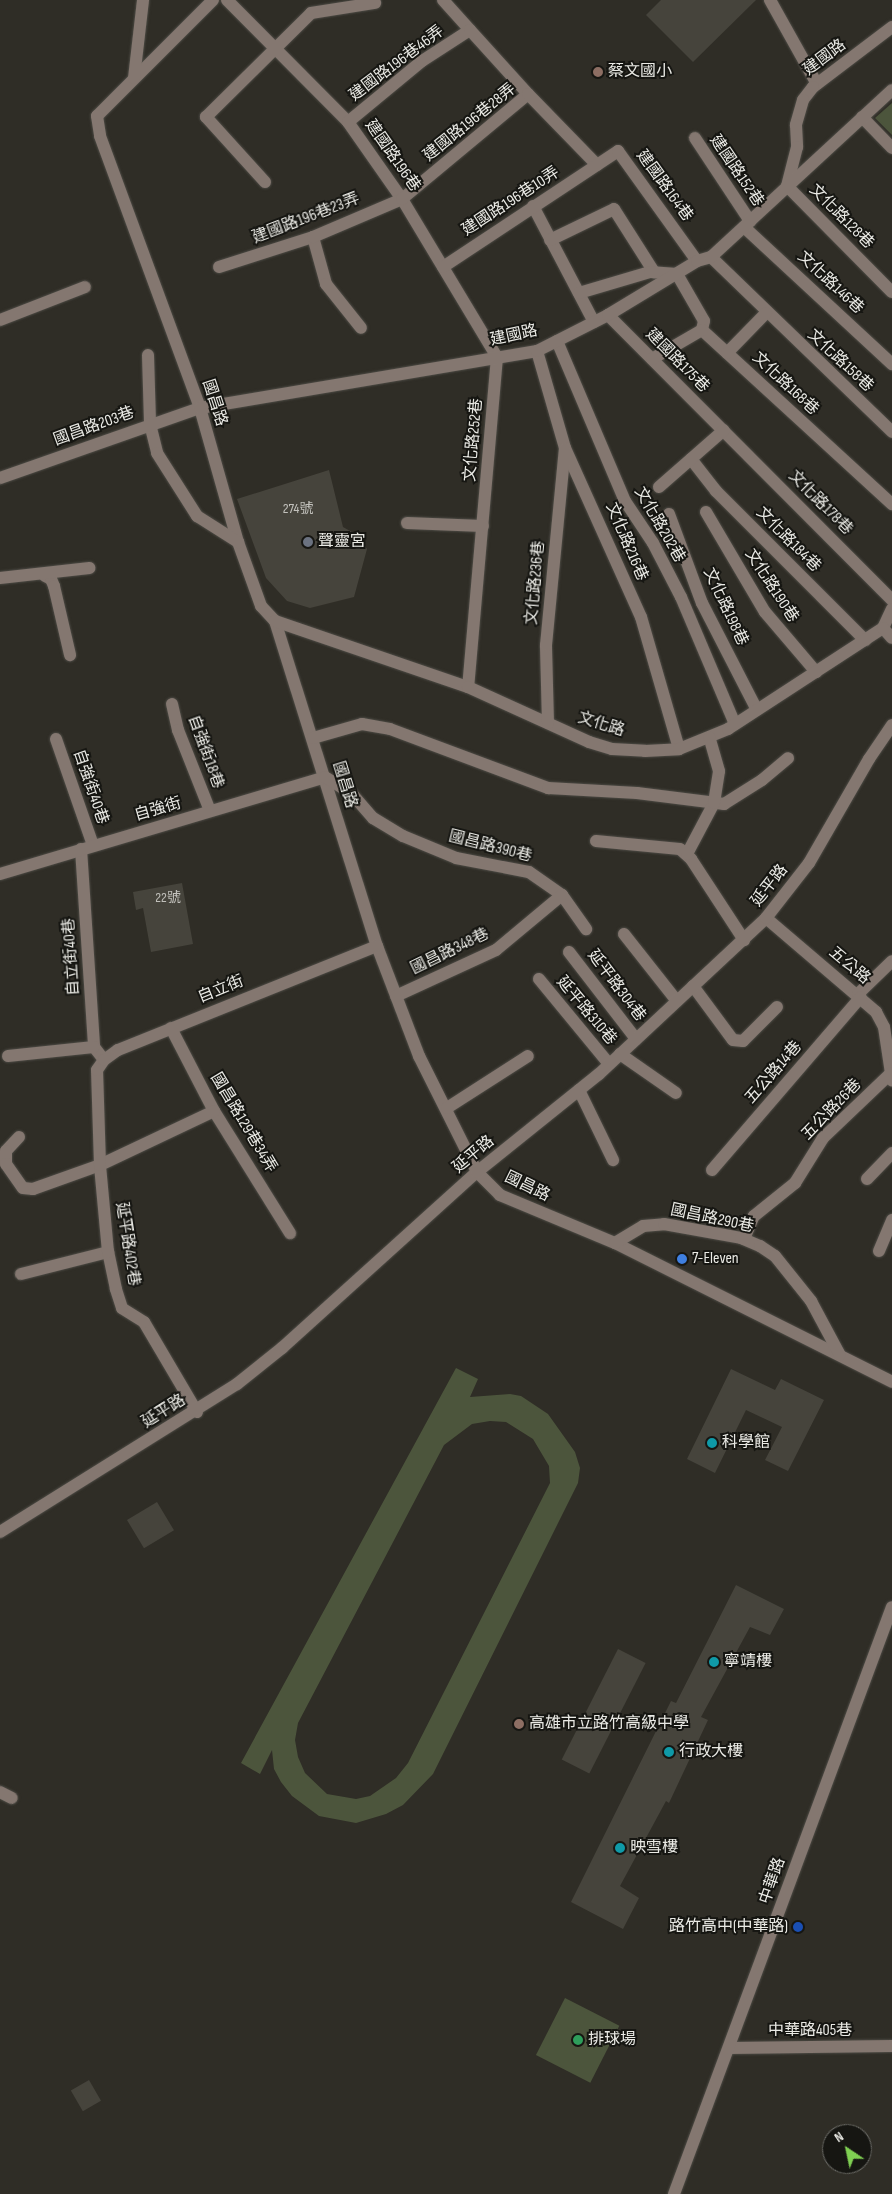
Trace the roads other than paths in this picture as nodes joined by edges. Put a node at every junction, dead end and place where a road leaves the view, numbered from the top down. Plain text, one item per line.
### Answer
1 (143, 0) edge
2 (213, 0) edge
3 (226, 0) edge
4 (443, 0) edge
5 (770, 0) edge
6 (375, 3) dead end
7 (892, 27) edge
8 (470, 30) junction
9 (276, 51) junction
10 (134, 78) junction
11 (817, 84) junction
12 (892, 90) edge
13 (528, 94) junction
14 (862, 117) junction
15 (348, 122) junction
16 (695, 138) dead end
17 (892, 148) edge
18 (597, 165) junction
19 (265, 182) dead end
20 (788, 186) junction
21 (402, 199) junction
22 (533, 206) junction
23 (747, 224) junction
24 (313, 237) junction
25 (550, 240) junction
26 (711, 257) junction
27 (697, 261) junction
28 (219, 267) dead end
29 (443, 267) junction
30 (654, 272) junction
31 (677, 274) junction
32 (85, 287) dead end
33 (892, 292) edge
34 (579, 293) junction
35 (766, 313) junction
36 (608, 315) junction
37 (0, 320) edge
38 (594, 322) junction
39 (361, 328) dead end
40 (702, 330) junction
41 (557, 341) junction
42 (537, 351) junction
43 (727, 353) junction
44 (148, 355) dead end
45 (497, 357) junction
46 (652, 359) junction
47 (892, 364) edge
48 (200, 408) junction
49 (150, 424) junction
50 (724, 430) junction
51 (892, 432) edge
52 (565, 448) junction
53 (691, 459) junction
54 (0, 478) edge
55 (659, 488) dead end
56 (892, 504) edge
57 (706, 512) dead end
58 (670, 514) dead end
59 (407, 523) dead end
60 (482, 526) junction
61 (238, 542) junction
62 (88, 568) dead end
63 (45, 576) junction
64 (0, 578) edge
65 (892, 600) edge
66 (892, 609) edge
67 (275, 621) junction
68 (883, 628) junction
69 (892, 638) edge
70 (865, 640) junction
71 (70, 655) dead end
72 (816, 672) junction
73 (468, 686) junction
74 (172, 704) dead end
75 (757, 710) junction
76 (548, 723) junction
77 (735, 724) junction
78 (891, 729) edge
79 (313, 738) junction
80 (709, 738) junction
81 (56, 739) dead end
82 (679, 748) junction
83 (788, 758) dead end
84 (325, 777) junction
85 (714, 803) junction
86 (210, 811) junction
87 (596, 841) dead end
88 (87, 847) junction
89 (687, 854) junction
90 (0, 874) edge
91 (562, 895) junction
92 (766, 918) junction
93 (586, 929) dead end
94 (624, 934) dead end
95 (744, 940) junction
96 (377, 946) junction
97 (570, 952) dead end
98 (892, 961) edge
99 (539, 979) dead end
100 (693, 986) junction
101 (859, 995) junction
102 (396, 996) junction
103 (677, 1001) junction
104 (776, 1007) dead end
105 (171, 1028) junction
106 (636, 1039) junction
107 (94, 1047) junction
108 (620, 1054) junction
109 (8, 1056) dead end
110 (528, 1056) dead end
111 (104, 1060) junction
112 (609, 1064) junction
113 (891, 1078) edge
114 (579, 1090) junction
115 (676, 1093) dead end
116 (447, 1108) junction
117 (214, 1111) junction
118 (19, 1137) dead end
119 (892, 1153) edge
120 (613, 1160) dead end
121 (100, 1165) junction
122 (712, 1170) dead end
123 (477, 1172) junction
124 (866, 1180) dead end
125 (892, 1220) edge
126 (290, 1233) dead end
127 (744, 1239) junction
128 (614, 1244) junction
129 (878, 1250) dead end
130 (108, 1252) junction
131 (21, 1274) dead end
132 (840, 1355) junction
133 (892, 1382) edge
134 (197, 1412) junction
135 (0, 1532) edge
136 (892, 1606) edge
137 (0, 1792) edge
138 (12, 1798) dead end
139 (892, 2046) edge
140 (729, 2048) junction
141 (674, 2194) edge

1 - 10 street
2 - 10 street, 國昌路
3 - 9 street, 建國路196巷
4 - 8 street
5 - 11 street
6 - 9 street
7 - 11 street, 建國路
8 - 13 street, 建國路196巷46弄
8 - 15 street, 建國路196巷46弄
9 - 15 street, 建國路196巷
9 - 19 street
10 - 48 street, 國昌路
11 - 20 street, 建國路
12 - 14 street, 建國路
13 - 18 street, 建國路196巷28弄
13 - 21 street, 建國路196巷28弄
14 - 17 street
14 - 20 street, 建國路
15 - 21 street, 建國路196巷
16 - 23 street, 建國路152巷
18 - 22 street, 建國路196巷10弄
18 - 27 street, 建國路164巷
20 - 23 street, 建國路
20 - 33 street, 文化路128巷
21 - 24 street, 建國路196巷23弄
21 - 29 street, 建國路196巷
22 - 25 street
22 - 29 street, 建國路196巷10弄
23 - 26 street, 建國路
23 - 47 street, 文化路146巷
24 - 28 street, 建國路196巷23弄
24 - 39 street
25 - 30 street
25 - 34 street
26 - 27 street, 建國路
26 - 35 street, 文化路158巷
27 - 31 street, 建國路
29 - 45 street, 建國路196巷
30 - 31 street
30 - 34 street
31 - 36 street, 建國路
31 - 40 street
32 - 37 street
34 - 38 street
35 - 43 street
35 - 51 street, 文化路158巷
36 - 38 street, 建國路
36 - 46 street, 建國路175巷
38 - 41 street, 建國路
40 - 43 street, 文化路168巷
40 - 46 street
41 - 42 street, 建國路
41 - 77 street, 文化路202巷
42 - 45 street, 建國路
42 - 52 street, 文化路216巷
43 - 56 street, 文化路168巷
44 - 49 street
45 - 48 street, 建國路
45 - 60 street, 文化路252巷
46 - 50 street, 建國路175巷
48 - 49 street, 國昌路203巷
48 - 61 street, 國昌路
49 - 54 street, 國昌路203巷
49 - 61 street
50 - 53 street
50 - 65 street, 文化路178巷
52 - 76 street, 文化路236巷
52 - 82 street, 文化路216巷
53 - 55 street
53 - 70 street, 文化路184巷
57 - 72 street, 文化路190巷
58 - 75 street, 文化路198巷
59 - 60 street
60 - 73 street, 文化路252巷
61 - 67 street, 國昌路
62 - 63 street
63 - 64 street
63 - 71 street
66 - 68 street
67 - 73 street, 文化路
67 - 79 street, 國昌路
68 - 69 street
68 - 70 street, 文化路
70 - 72 street, 文化路
72 - 75 street, 文化路
73 - 76 street, 文化路
74 - 86 street, 自強街18巷
75 - 77 street, 文化路
76 - 82 street, 文化路
77 - 80 street, 文化路
78 - 92 street, 延平路
79 - 84 street, 國昌路
79 - 85 street
80 - 82 street, 文化路
80 - 85 street
81 - 88 street, 自強街40巷
83 - 85 street
84 - 86 street, 自強街
84 - 91 street, 國昌路390巷
84 - 96 street, 國昌路
85 - 89 street
86 - 88 street, 自強街
87 - 89 street
88 - 90 street, 自強街
88 - 107 street, 自立街40巷
89 - 95 street
91 - 93 street, 國昌路390巷
91 - 102 street, 國昌路348巷
92 - 95 street, 延平路
92 - 101 street, 五公路
94 - 103 street
95 - 100 street, 延平路
96 - 102 street, 國昌路
96 - 105 street, 自立街
97 - 106 street, 延平路304巷
98 - 101 street, 五公路14巷
99 - 112 street, 延平路310巷
100 - 103 street, 延平路
100 - 104 street
101 - 113 street, 五公路
101 - 122 street, 五公路14巷
102 - 116 street, 國昌路
103 - 106 street, 延平路
105 - 111 street, 自立街
105 - 117 street, 國昌路129巷34弄
106 - 108 street, 延平路
107 - 109 street
107 - 111 street
108 - 112 street, 延平路
108 - 115 street
110 - 116 street
111 - 121 street, 延平路402巷
112 - 114 street, 延平路
113 - 127 street, 五公路26巷
114 - 120 street
114 - 123 street, 延平路
116 - 123 street, 國昌路
117 - 121 street
117 - 126 street, 國昌路129巷34弄
118 - 121 street
119 - 124 street
121 - 130 street, 延平路402巷
123 - 128 street, 國昌路
123 - 134 street, 延平路
125 - 129 street
127 - 128 street, 國昌路290巷
127 - 132 street, 國昌路290巷
128 - 132 street, 國昌路
130 - 131 street
130 - 134 street, 延平路402巷
132 - 133 street, 國昌路
134 - 135 street, 延平路
136 - 140 street, 中華路
137 - 138 street
139 - 140 street, 中華路405巷
140 - 141 street, 中華路

